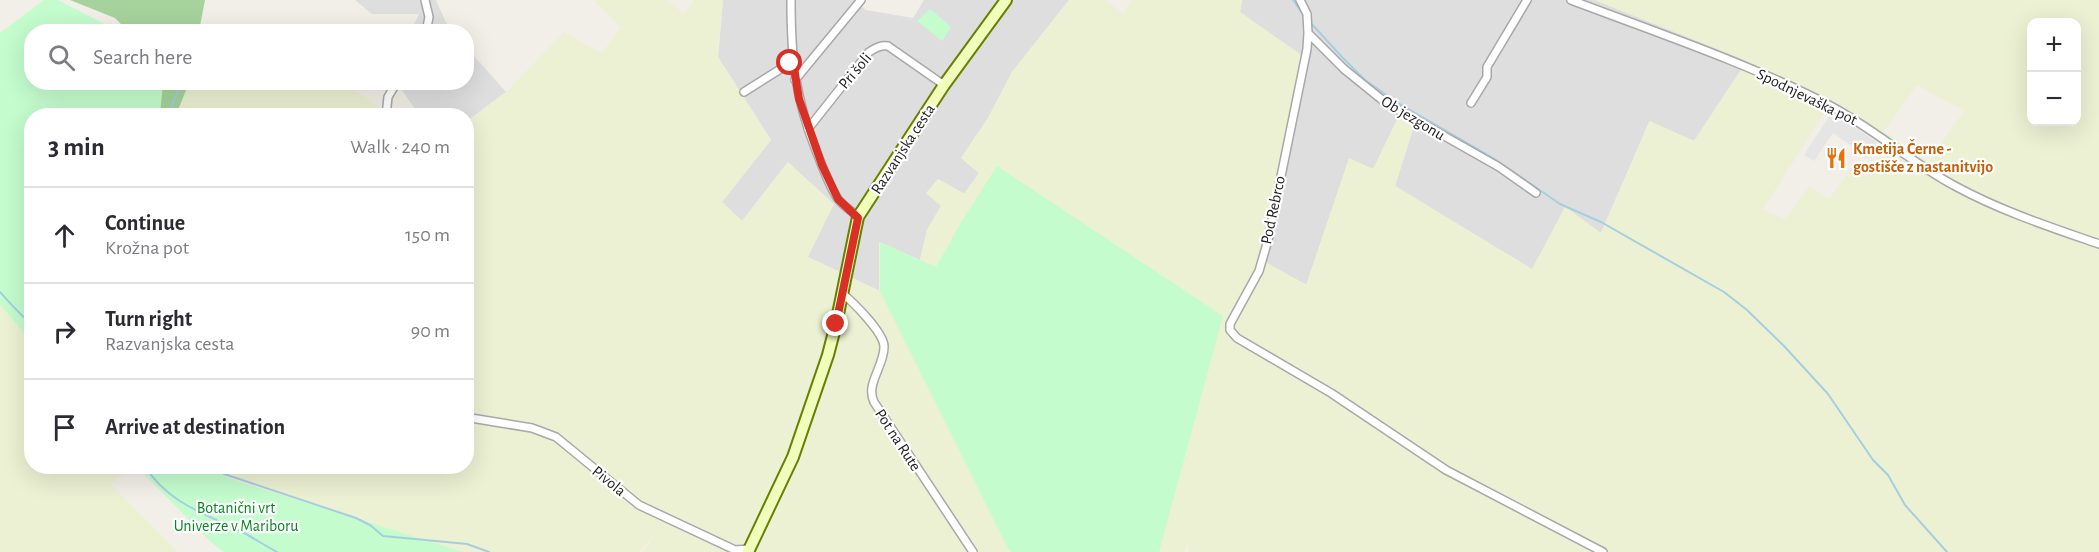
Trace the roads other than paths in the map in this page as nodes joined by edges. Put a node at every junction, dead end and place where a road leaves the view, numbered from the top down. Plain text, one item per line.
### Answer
1 (425, 0) edge
2 (791, 0) edge
3 (861, 0) edge
4 (1006, 0) edge
5 (1300, 0) edge
6 (1527, 0) edge
7 (1571, 0) edge
8 (428, 24) edge
9 (1308, 33) junction
10 (793, 61) junction
11 (795, 80) junction
12 (944, 86) junction
13 (392, 90) edge
14 (744, 92) dead end
15 (1472, 103) dead end
16 (387, 108) edge
17 (808, 129) junction
18 (1536, 193) dead end
19 (858, 218) junction
20 (2099, 244) edge
21 (843, 294) junction
22 (474, 419) edge
23 (748, 551) edge
24 (973, 552) edge
25 (1603, 552) edge

1 - 8 street
2 - 10 street
3 - 11 street
4 - 12 street, Razvanjska cesta
5 - 9 street
6 - 15 street
7 - 20 street, Spodnjevaška pot
9 - 18 street, Ob jezgonu
9 - 25 street, Pod Rebrco
10 - 11 street
10 - 14 street
11 - 17 street
12 - 17 street, Pri šoli
12 - 19 street, Razvanjska cesta
13 - 16 street
17 - 19 street
19 - 21 street, Razvanjska cesta
21 - 23 street, Razvanjska cesta
21 - 24 street, Pot na Rute
22 - 23 street, Pivola

